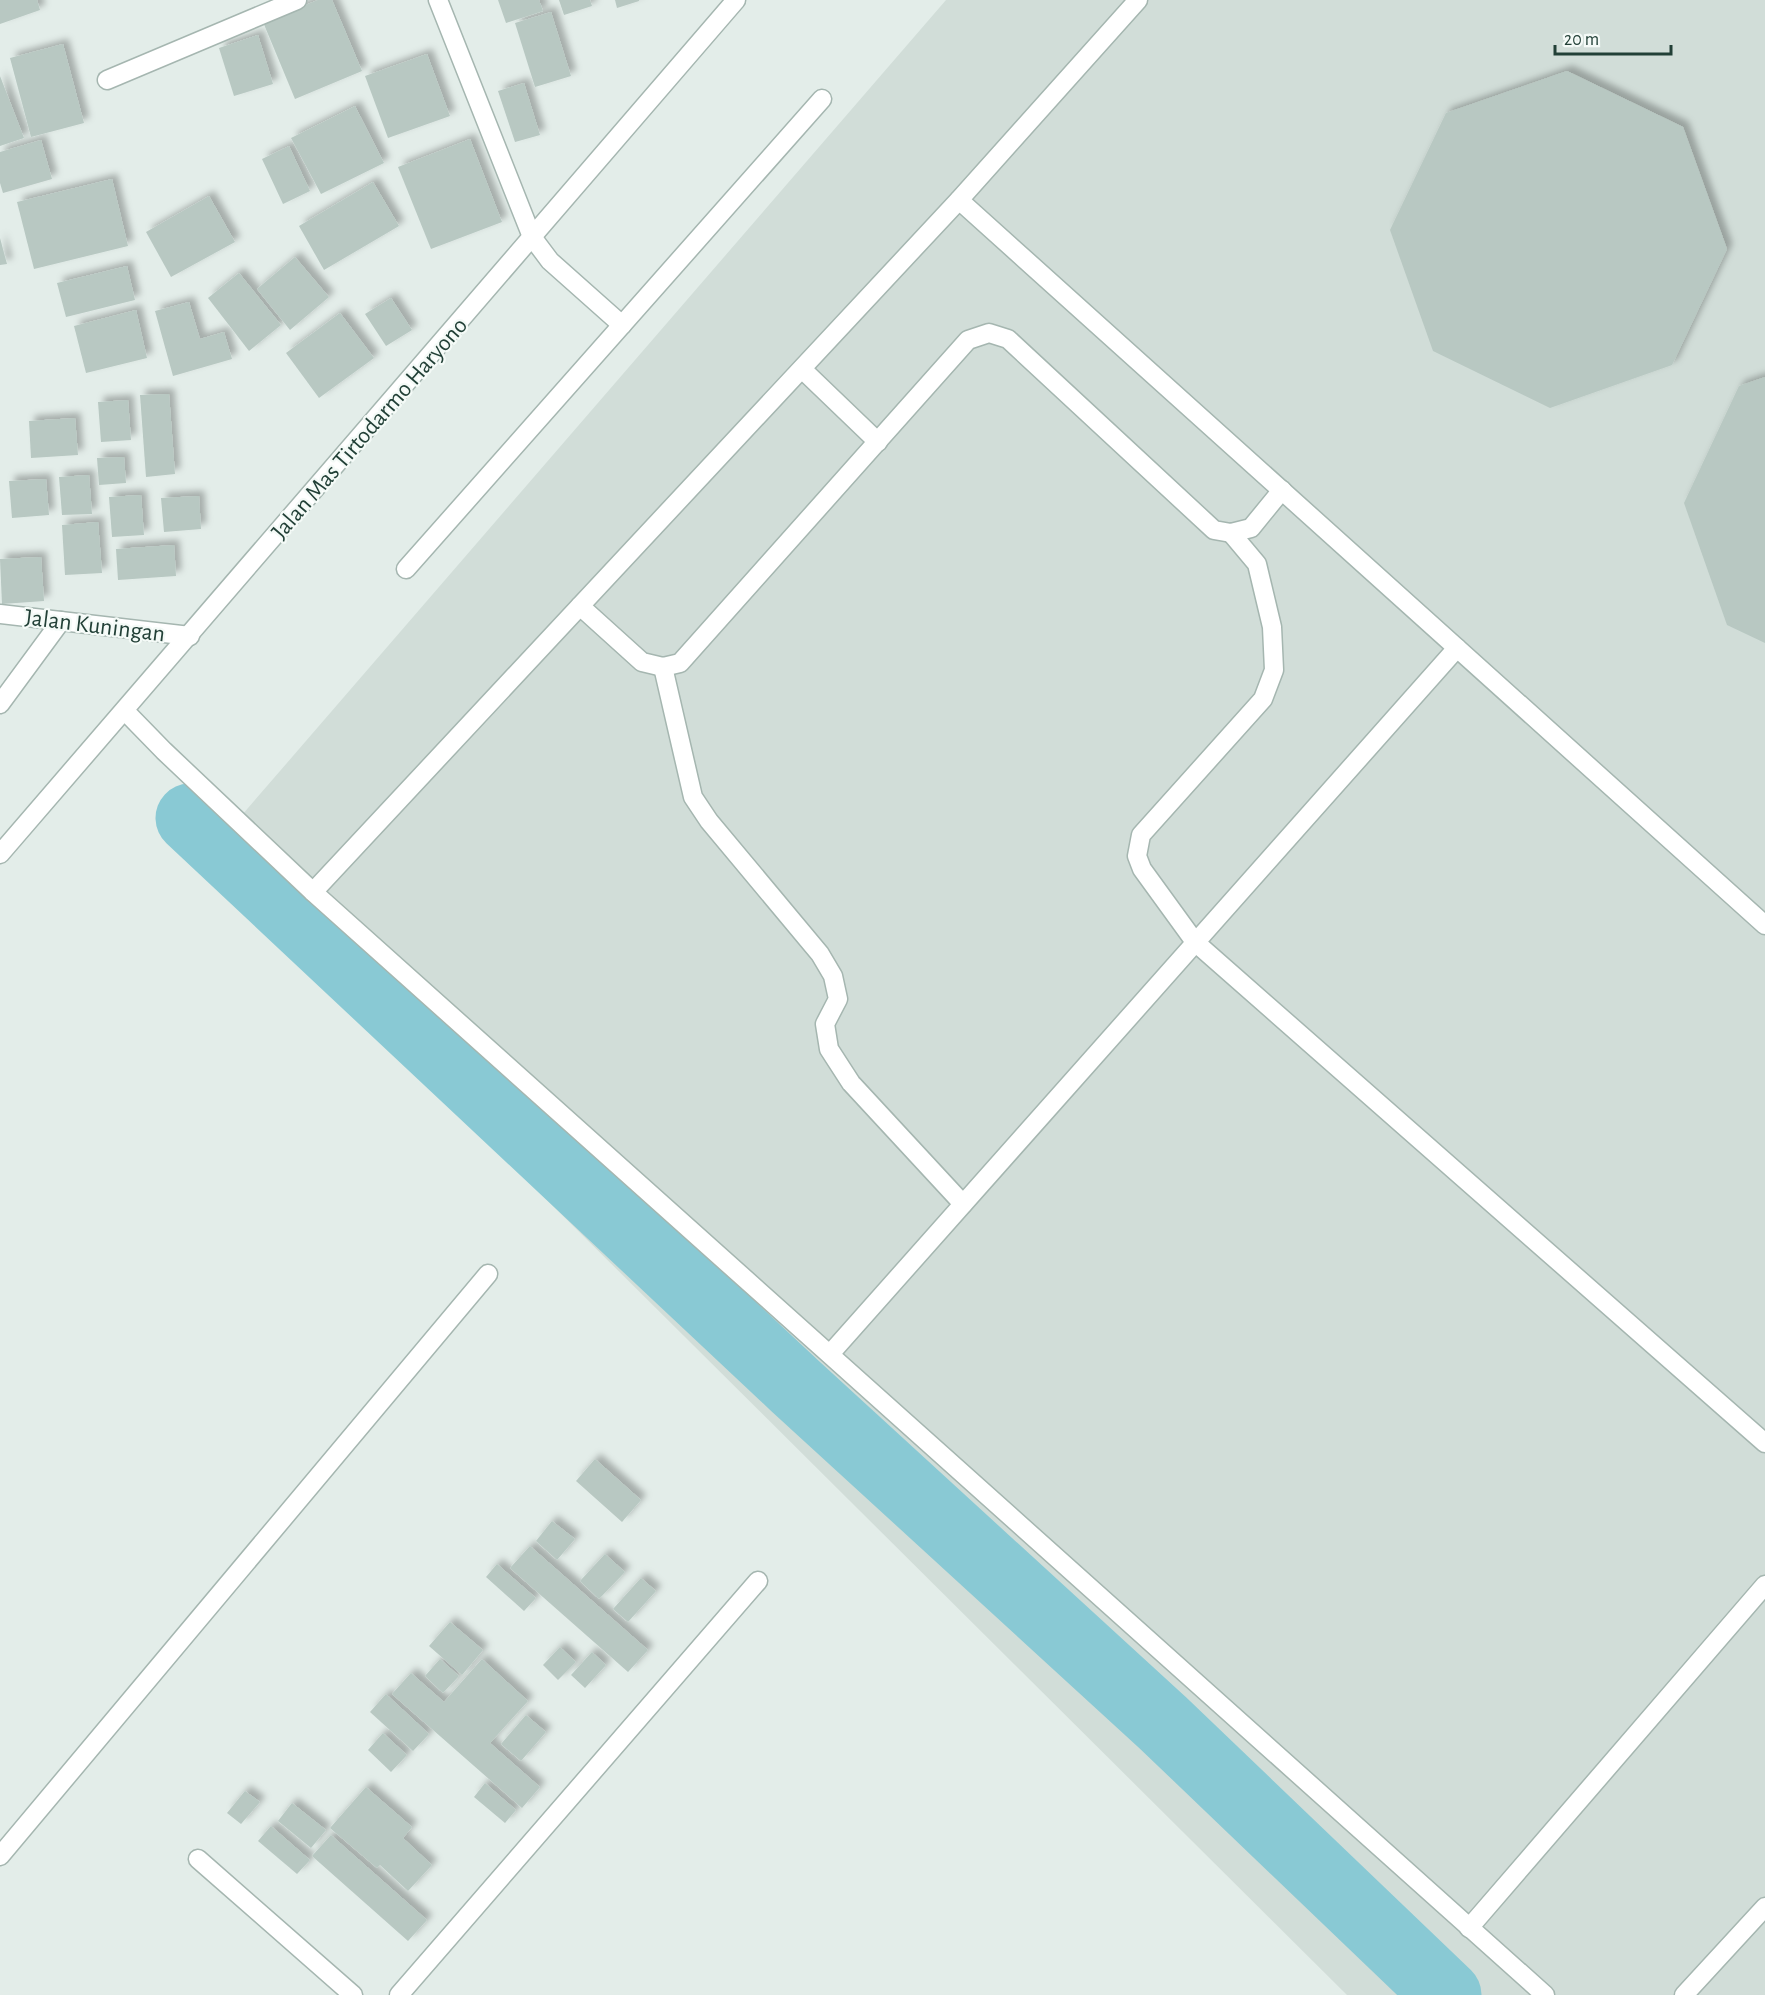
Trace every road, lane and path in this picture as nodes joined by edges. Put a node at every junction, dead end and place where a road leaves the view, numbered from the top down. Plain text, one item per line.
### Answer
1 (297, 0) edge
2 (438, 0) edge
3 (736, 0) edge
4 (1138, 0) edge
5 (107, 80) dead end
6 (822, 99) dead end
7 (959, 200) junction
8 (532, 237) junction
9 (622, 326) junction
10 (802, 369) junction
11 (878, 442) junction
12 (1282, 490) junction
13 (1231, 534) junction
14 (406, 569) dead end
15 (580, 606) junction
16 (0, 614) edge
17 (61, 621) junction
18 (190, 636) junction
19 (1457, 648) junction
20 (663, 667) junction
21 (0, 705) edge
22 (125, 711) junction
23 (0, 854) edge
24 (313, 892) junction
25 (1765, 925) edge
26 (1196, 942) junction
27 (963, 1204) junction
28 (488, 1274) dead end
29 (830, 1354) junction
30 (1765, 1443) edge
31 (759, 1581) dead end
32 (1765, 1585) edge
33 (0, 1857) edge
34 (198, 1859) dead end
35 (1765, 1907) edge
36 (1469, 1928) junction
37 (353, 1995) edge
38 (399, 1995) edge
39 (1545, 1995) edge
40 (1684, 1995) edge

1 - 5 street
2 - 8 street
3 - 8 street, Jalan Mas Tirtodarmo Haryono
4 - 7 street
6 - 9 street
7 - 10 street
7 - 12 street
8 - 9 street
8 - 18 street, Jalan Mas Tirtodarmo Haryono
9 - 14 street
10 - 11 street
10 - 15 street
11 - 13 street
11 - 20 street
12 - 13 street
12 - 19 street
13 - 26 street
15 - 20 street
15 - 24 street
16 - 17 street, Jalan Kuningan
17 - 18 street, Jalan Kuningan
17 - 21 street
18 - 22 street, Jalan Mas Tirtodarmo Haryono
19 - 25 street
19 - 26 street
20 - 27 street
22 - 23 street, Jalan Mas Tirtodarmo Haryono
22 - 24 street
24 - 29 street
26 - 27 street
26 - 30 street
27 - 29 street
28 - 33 street
29 - 36 street
31 - 38 street
32 - 36 street
34 - 37 street
35 - 40 street
36 - 39 street

